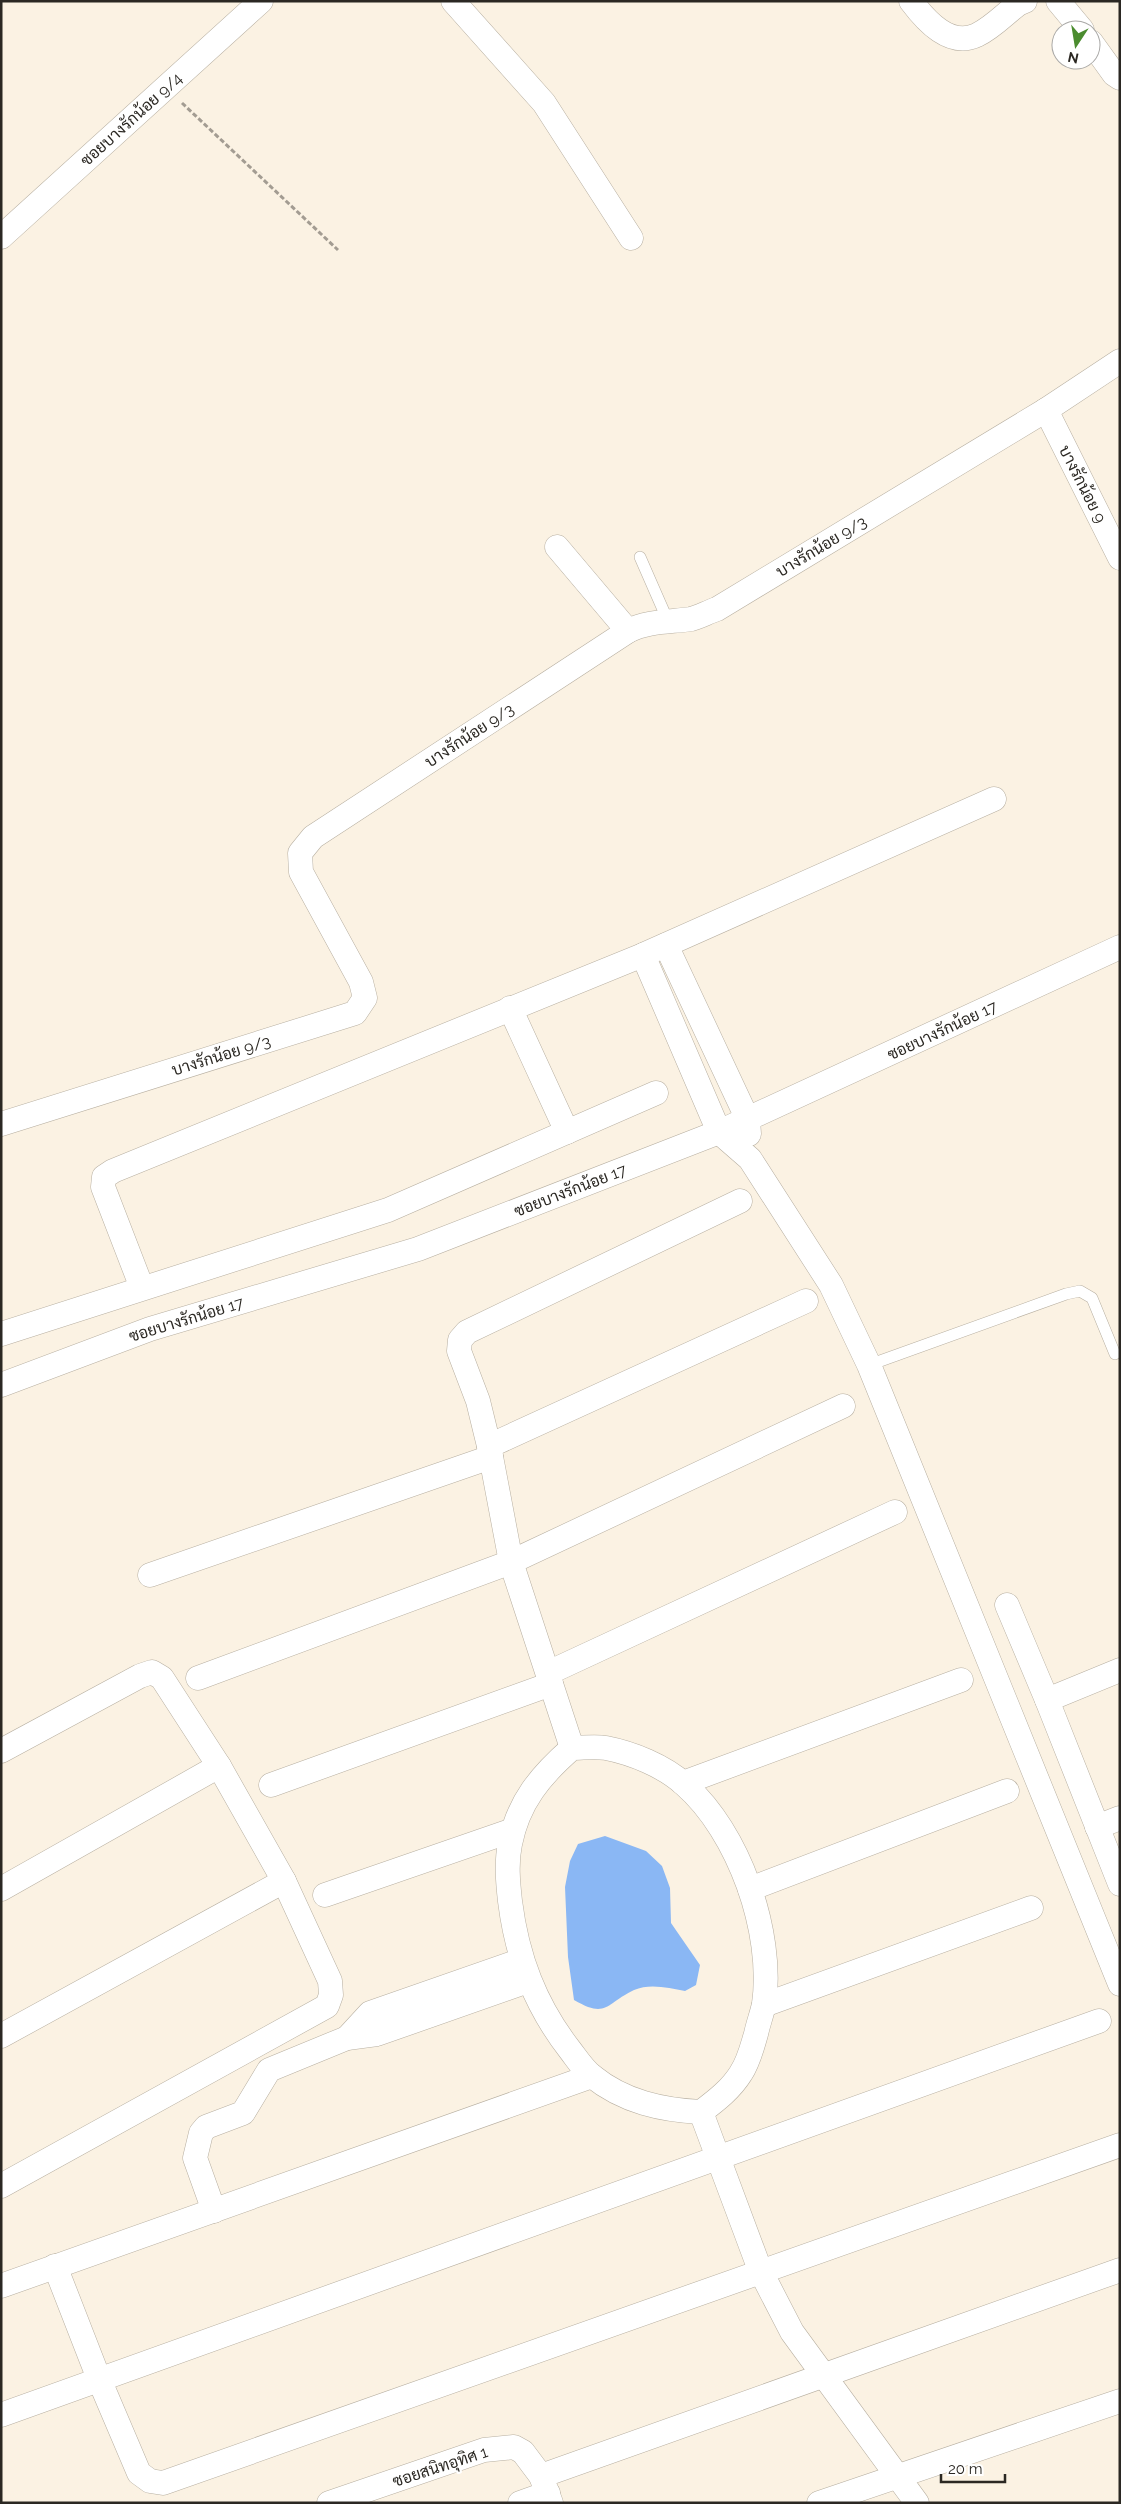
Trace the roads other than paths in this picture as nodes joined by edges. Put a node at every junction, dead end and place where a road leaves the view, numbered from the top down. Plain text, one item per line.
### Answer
1 (261, 1) edge
2 (453, 1) edge
3 (1025, 1) edge
4 (1058, 1) edge
5 (925, 17) edge
6 (1074, 20) edge
7 (1101, 56) edge
8 (1120, 78) edge
9 (1, 236) edge
10 (631, 238) dead end
11 (1120, 361) edge
12 (1046, 410) junction
13 (557, 547) dead end
14 (640, 557) dead end
15 (1120, 558) edge
16 (668, 621) junction
17 (628, 631) junction
18 (994, 799) dead end
19 (666, 945) junction
20 (1120, 947) edge
21 (643, 955) junction
22 (510, 1008) junction
23 (656, 1093) dead end
24 (748, 1120) junction
25 (1, 1124) edge
26 (566, 1132) junction
27 (719, 1132) junction
28 (750, 1159) junction
29 (740, 1201) dead end
30 (142, 1288) junction
31 (806, 1301) dead end
32 (1, 1334) edge
33 (1115, 1354) dead end
34 (870, 1365) junction
35 (1, 1385) edge
36 (843, 1406) dead end
37 (490, 1452) junction
38 (895, 1512) dead end
39 (512, 1562) junction
40 (150, 1575) dead end
41 (1007, 1606) dead end
42 (1120, 1670) edge
43 (198, 1678) dead end
44 (549, 1678) junction
45 (962, 1680) dead end
46 (1047, 1700) junction
47 (572, 1748) junction
48 (1, 1751) edge
49 (219, 1766) junction
50 (683, 1783) junction
51 (272, 1785) dead end
52 (1007, 1791) dead end
53 (1120, 1818) edge
54 (1096, 1827) junction
55 (514, 1830) junction
56 (284, 1881) junction
57 (1120, 1884) edge
58 (1, 1889) edge
59 (750, 1889) junction
60 (325, 1895) dead end
61 (1031, 1908) dead end
62 (525, 1971) junction
63 (1120, 1984) edge
64 (764, 2005) junction
65 (1099, 2021) dead end
66 (1, 2036) edge
67 (592, 2076) junction
68 (701, 2112) junction
69 (1120, 2145) edge
70 (718, 2157) junction
71 (1, 2186) edge
72 (214, 2211) junction
73 (55, 2266) junction
74 (760, 2270) junction
75 (1120, 2270) edge
76 (1, 2286) edge
77 (824, 2376) junction
78 (99, 2379) junction
79 (1120, 2401) edge
80 (1, 2415) edge
81 (899, 2475) junction
82 (547, 2491) edge
83 (329, 2503) edge
84 (520, 2503) edge
85 (819, 2503) edge
86 (917, 2503) edge

1 - 9 street, ซอยบางรักน้อย 9/4
2 - 10 street
3 - 5 street
4 - 6 street
7 - 8 street
11 - 12 street, บางรักน้อย 9/3
12 - 15 street, บางรักน้อย 9
12 - 16 street, บางรักน้อย 9/3
13 - 17 street
14 - 16 lane
16 - 17 street, บางรักน้อย 9/3
17 - 25 street, บางรักน้อย 9/3
18 - 19 street
19 - 21 street
19 - 24 street
20 - 24 street, ซอยบางรักน้อย 17
21 - 22 street
21 - 27 street
22 - 26 street
22 - 30 street
23 - 26 street
24 - 27 street, ซอยบางรักน้อย 17
24 - 28 street
26 - 30 street
27 - 28 street
27 - 35 street, ซอยบางรักน้อย 17
28 - 34 street
29 - 37 street
30 - 32 street
31 - 37 street
33 - 34 lane
34 - 63 street
36 - 39 street
37 - 39 street
37 - 40 street
38 - 44 street
39 - 43 street
39 - 44 street
41 - 46 street
42 - 46 street
44 - 47 street
44 - 51 street
45 - 50 street
46 - 54 street
47 - 50 street
47 - 55 street
48 - 49 street
49 - 56 street
49 - 58 street
50 - 59 street
52 - 59 street
53 - 54 street
54 - 57 street
55 - 60 street
55 - 62 street
56 - 66 street
56 - 71 street
59 - 64 street
61 - 64 street
62 - 67 street
62 - 72 street
64 - 68 street
65 - 70 street
67 - 68 street
67 - 72 street
68 - 70 street
69 - 74 street
70 - 74 street
70 - 78 street
72 - 73 street
73 - 76 street
73 - 78 street
74 - 77 street
74 - 78 street
75 - 77 street
77 - 81 street
77 - 82 street
78 - 80 street
79 - 81 street
81 - 85 street
81 - 86 street
82 - 83 street, ซอยสนิทอุทิศ 1
82 - 84 street

